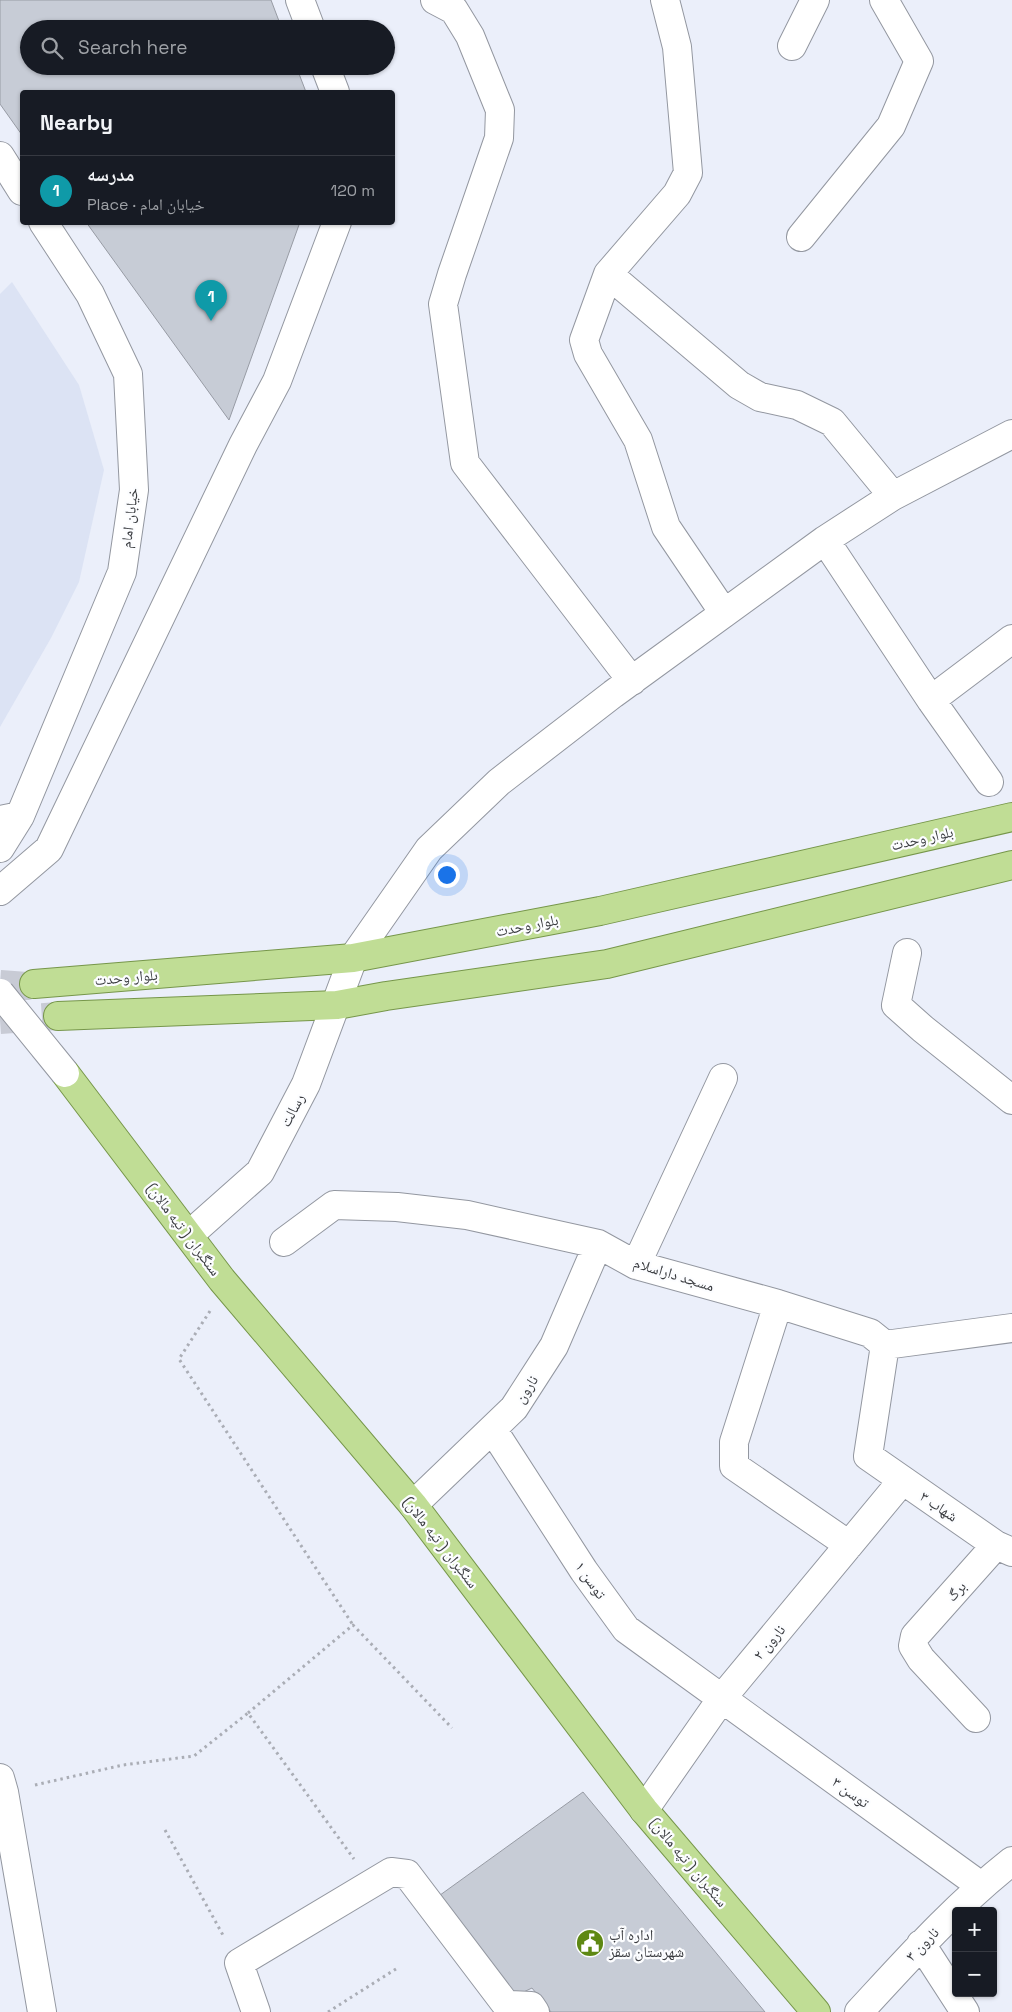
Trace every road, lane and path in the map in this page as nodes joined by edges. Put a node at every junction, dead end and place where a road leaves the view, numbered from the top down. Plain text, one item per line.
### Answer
1 (300, 0) edge
2 (435, 0) edge
3 (665, 0) edge
4 (815, 0) edge
5 (884, 0) edge
6 (308, 20) edge
7 (792, 46) dead end
8 (328, 75) edge
9 (334, 90) edge
10 (0, 156) edge
11 (20, 188) edge
12 (45, 225) edge
13 (336, 225) edge
14 (801, 237) dead end
15 (608, 274) junction
16 (1012, 434) edge
17 (893, 496) junction
18 (825, 540) junction
19 (724, 613) junction
20 (1012, 640) edge
21 (632, 681) junction
22 (931, 700) junction
23 (990, 782) dead end
24 (1012, 817) edge
25 (10, 818) edge
26 (0, 848) edge
27 (1012, 865) edge
28 (0, 891) edge
29 (907, 953) dead end
30 (353, 958) junction
31 (34, 984) tunnel mouth
32 (0, 993) edge
33 (336, 1005) junction
34 (58, 1016) tunnel mouth
35 (64, 1073) joint
36 (723, 1078) dead end
37 (1012, 1100) edge
38 (190, 1235) junction
39 (284, 1242) dead end
40 (598, 1244) junction
41 (636, 1265) junction
42 (778, 1304) junction
43 (211, 1308) dead end
44 (1012, 1328) edge
45 (885, 1345) junction
46 (492, 1430) junction
47 (902, 1481) junction
48 (413, 1506) junction
49 (849, 1544) junction
50 (1004, 1549) edge
51 (353, 1625) junction
52 (722, 1698) junction
53 (248, 1713) junction
54 (976, 1718) dead end
55 (452, 1728) dead end
56 (1, 1788) edge
57 (644, 1810) junction
58 (165, 1830) dead end
59 (1012, 1861) edge
60 (372, 1884) junction
61 (981, 1886) junction
62 (921, 1944) junction
63 (239, 1963) junction
64 (399, 1967) dead end
65 (42, 2012) edge
66 (256, 2012) edge
67 (328, 2012) edge
68 (536, 2012) edge
69 (816, 2012) edge
70 (859, 2012) edge
71 (965, 2012) edge

1 - 6 street
2 - 21 street
3 - 15 street
4 - 7 street
5 - 14 street
8 - 9 street
10 - 11 street
12 - 25 street, خیابان امام
13 - 28 street
15 - 17 street
15 - 19 street
16 - 17 street, رسالت
17 - 18 street, رسالت
18 - 19 street, رسالت
18 - 22 street
19 - 21 street, رسالت
20 - 22 street
21 - 30 street, رسالت
22 - 23 street
24 - 30 main road, بلوار وحدت
25 - 26 street, خیابان امام
27 - 33 main road
29 - 37 street
30 - 31 main road, بلوار وحدت
30 - 33 street, رسالت
32 - 35 street, bridge
33 - 34 main road
33 - 38 street, رسالت
35 - 38 main road, سنگبران ( تپه مالان)
36 - 41 street
38 - 48 main road, سنگبران ( تپه مالان)
39 - 40 street, مسجد داراسلام
40 - 41 street, مسجد داراسلام
40 - 46 street, نارون
41 - 42 street, مسجد داراسلام
42 - 45 street, مسجد داراسلام
42 - 49 street
43 - 51 path
44 - 45 street
45 - 47 street, شهاب ۳
46 - 48 street, نارون
46 - 52 street, توسن ۱
47 - 49 street, نارون ۲
47 - 50 street, شهاب ۳
48 - 57 main road, سنگبران ( تپه مالان)
49 - 52 street, نارون ۲
50 - 54 street, برگ
51 - 53 path
51 - 55 path
52 - 57 street, نارون ۲
52 - 61 street, توسن ۳
53 - 56 path
53 - 60 path
56 - 65 street
57 - 69 main road, سنگبران ( تپه مالان)
58 - 63 path
59 - 61 street, نارون ۳
60 - 63 street
60 - 68 street
61 - 62 street, نارون ۳
62 - 70 street, نارون ۳
62 - 71 street
63 - 66 street
64 - 67 path

